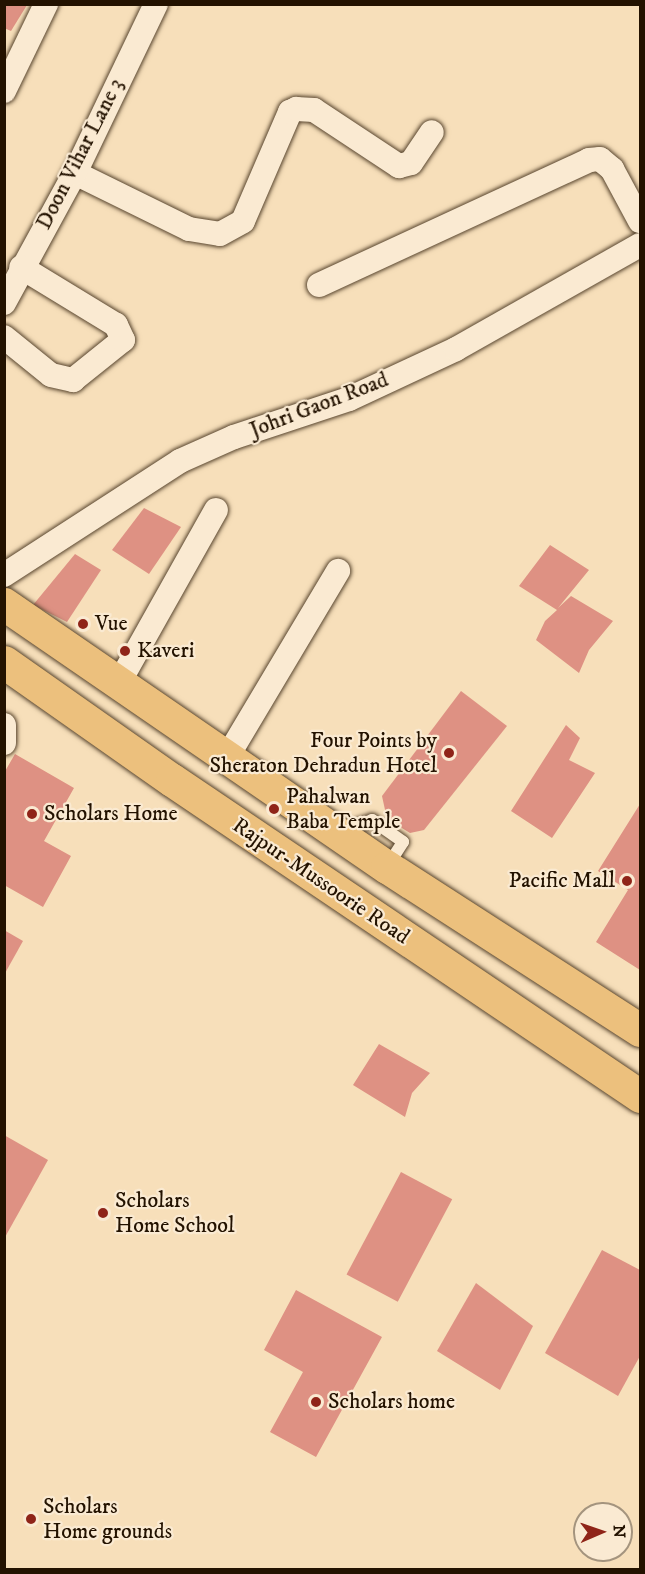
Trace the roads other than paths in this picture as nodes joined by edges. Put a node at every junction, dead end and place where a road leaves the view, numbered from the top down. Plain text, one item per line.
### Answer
1 (46, 4) edge
2 (156, 4) edge
3 (4, 91) edge
4 (432, 132) dead end
5 (75, 173) junction
6 (640, 221) edge
7 (640, 246) edge
8 (21, 267) junction
9 (319, 285) dead end
10 (4, 303) edge
11 (4, 337) edge
12 (216, 510) dead end
13 (49, 545) junction
14 (4, 559) edge
15 (338, 571) dead end
16 (4, 575) edge
17 (4, 604) edge
18 (4, 662) edge
19 (120, 681) junction
20 (4, 725) edge
21 (4, 743) edge
22 (226, 759) junction
23 (640, 1030) edge
24 (640, 1096) edge

1 - 3 street
2 - 5 street, Doon Vihar Lane 3
4 - 5 street
5 - 8 street, Doon Vihar Lane 3
6 - 9 street
7 - 13 street, Johri Gaon Road
8 - 10 street, Doon Vihar Lane 3
8 - 11 street
12 - 19 street
13 - 14 street
13 - 16 street, Johri Gaon Road
15 - 22 street
17 - 19 main road
18 - 24 main road, Rajpur-Mussoorie Road
19 - 22 main road
20 - 21 street
22 - 23 main road

